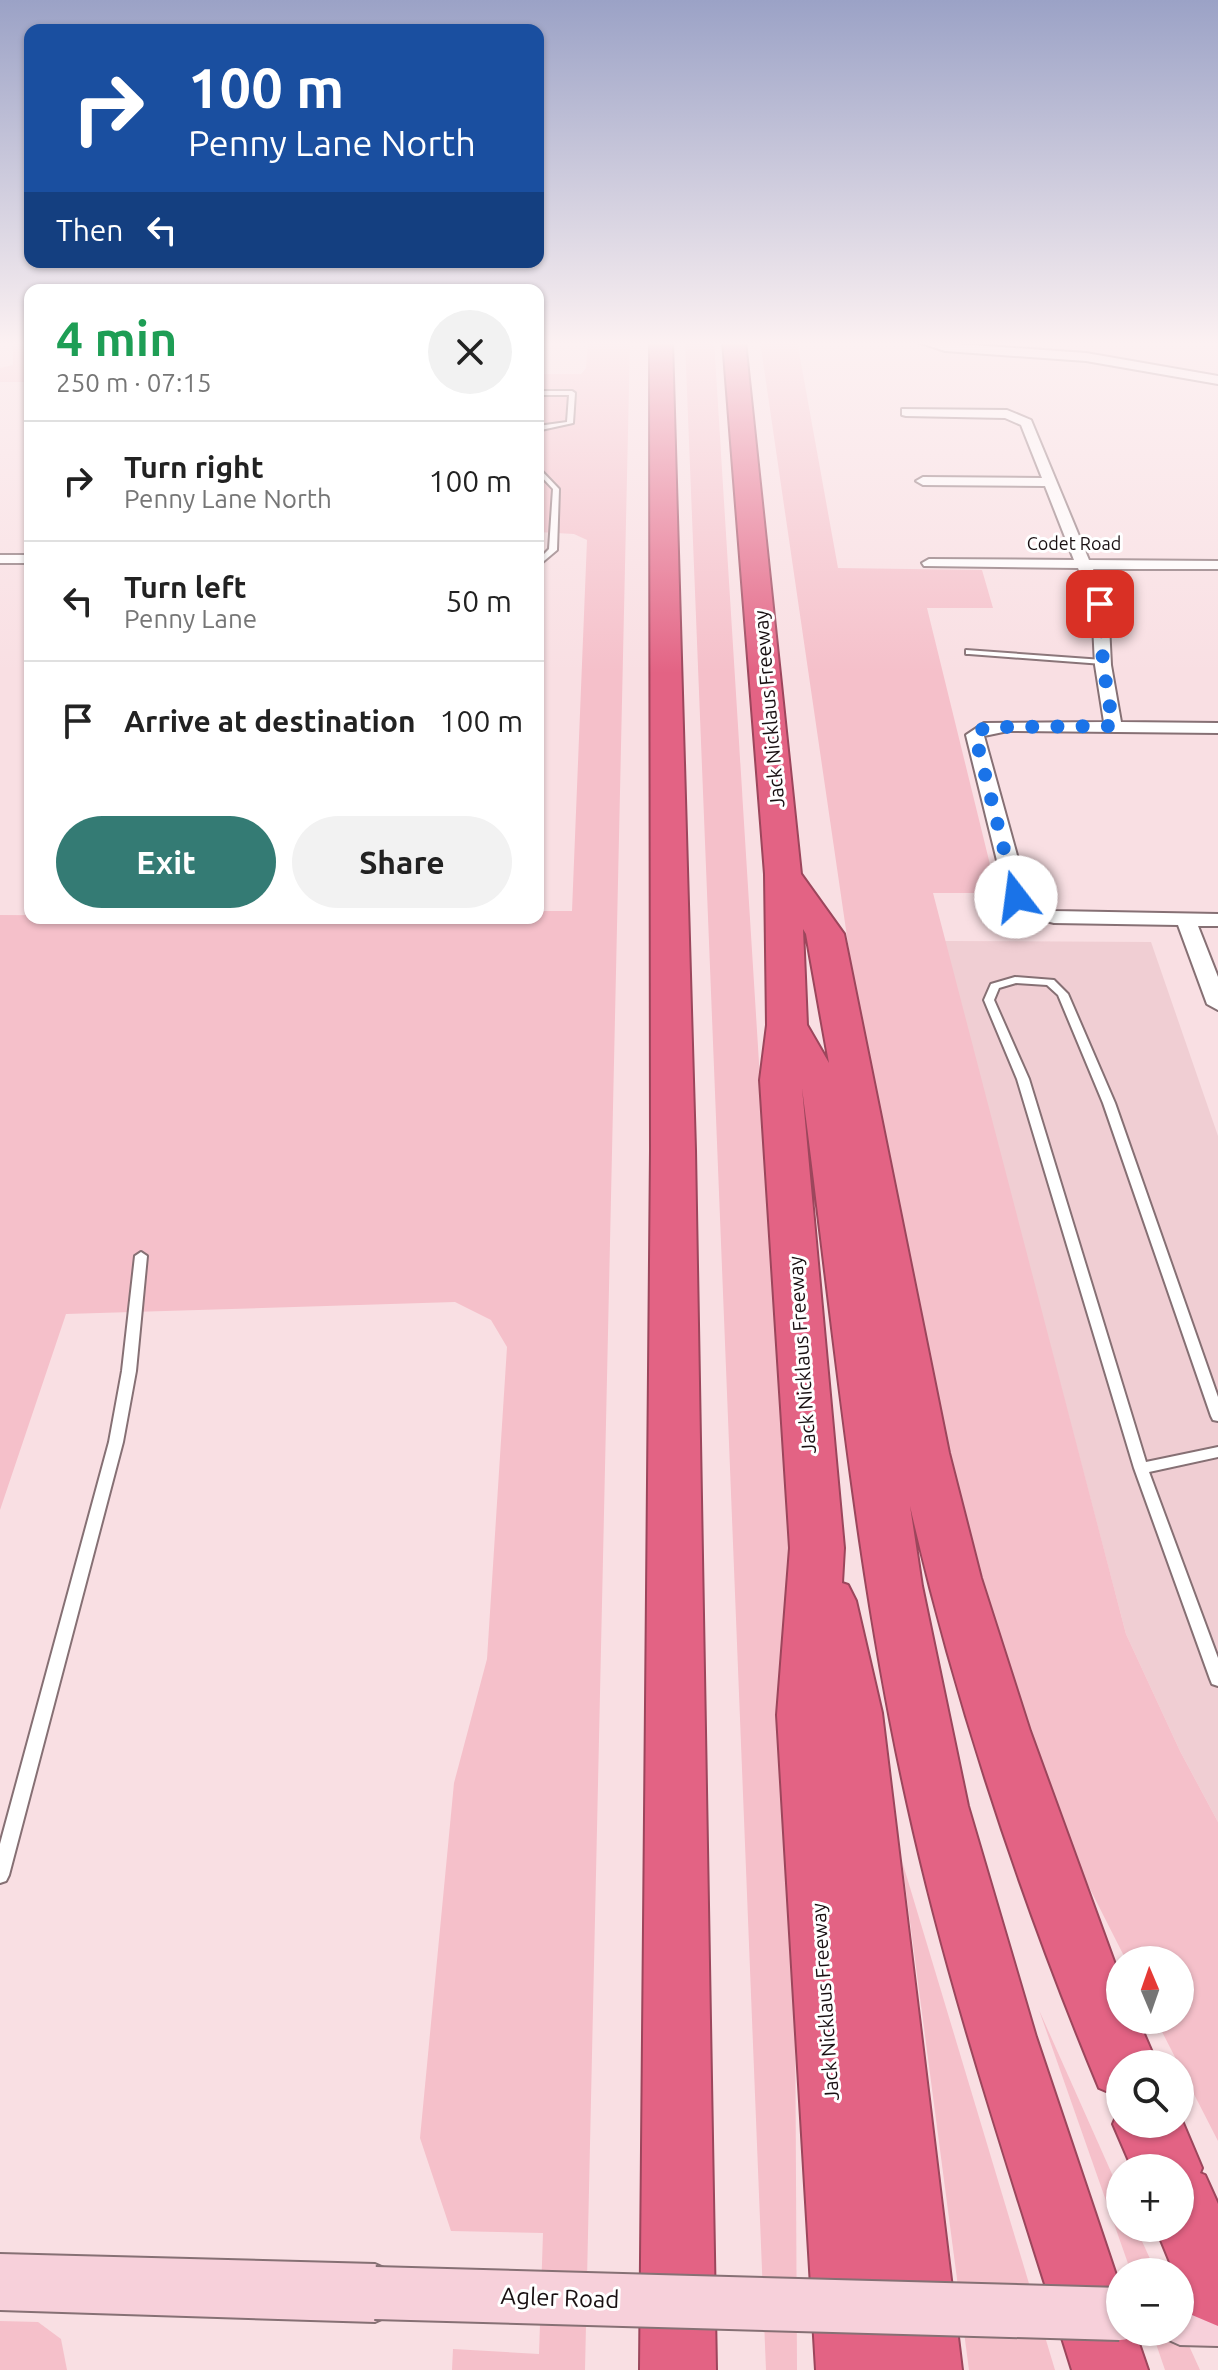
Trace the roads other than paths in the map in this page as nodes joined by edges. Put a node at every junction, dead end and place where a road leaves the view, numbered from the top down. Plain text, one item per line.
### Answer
1 (663, 452) edge
2 (744, 452) edge
3 (1038, 452) edge
4 (544, 476) edge
5 (923, 481) dead end
6 (1050, 482) junction
7 (544, 558) edge
8 (0, 559) edge
9 (24, 559) edge
10 (929, 563) dead end
11 (1083, 564) junction
12 (1218, 565) edge
13 (969, 652) dead end
14 (1103, 662) junction
15 (1113, 726) junction
16 (1218, 728) edge
17 (783, 874) junction
18 (1186, 920) junction
19 (1218, 920) edge
20 (1218, 1004) edge
21 (787, 1025) junction
22 (141, 1256) dead end
23 (1218, 1416) edge
24 (1218, 1452) edge
25 (1141, 1468) junction
26 (817, 1548) junction
27 (1218, 1679) edge
28 (0, 1875) edge
29 (1117, 2050) edge
30 (1194, 2222) edge
31 (1194, 2233) edge
32 (1218, 2259) edge
33 (0, 2282) edge
34 (1218, 2289) edge
35 (1106, 2314) edge
36 (1194, 2316) edge
37 (1218, 2317) edge
38 (678, 2370) edge
39 (854, 2370) edge
40 (924, 2370) edge
41 (1110, 2370) edge

1 - 38 highway
2 - 17 highway, Jack Nicklaus Freeway
3 - 6 street
4 - 7 lane
5 - 6 street
6 - 11 street
8 - 9 street
10 - 11 street, Codet Road
11 - 12 street, Codet Road
11 - 14 street
13 - 14 lane
14 - 15 street
15 - 16 street
15 - 18 street
17 - 21 highway, Jack Nicklaus Freeway
17 - 29 highway
18 - 19 street
18 - 20 street
21 - 26 highway, Jack Nicklaus Freeway
21 - 41 highway
22 - 28 lane
23 - 25 lane
24 - 25 lane
25 - 27 lane
26 - 39 highway, Jack Nicklaus Freeway
26 - 40 highway
30 - 32 highway
31 - 34 highway
33 - 35 main road, Agler Road, bridge
36 - 37 main road

